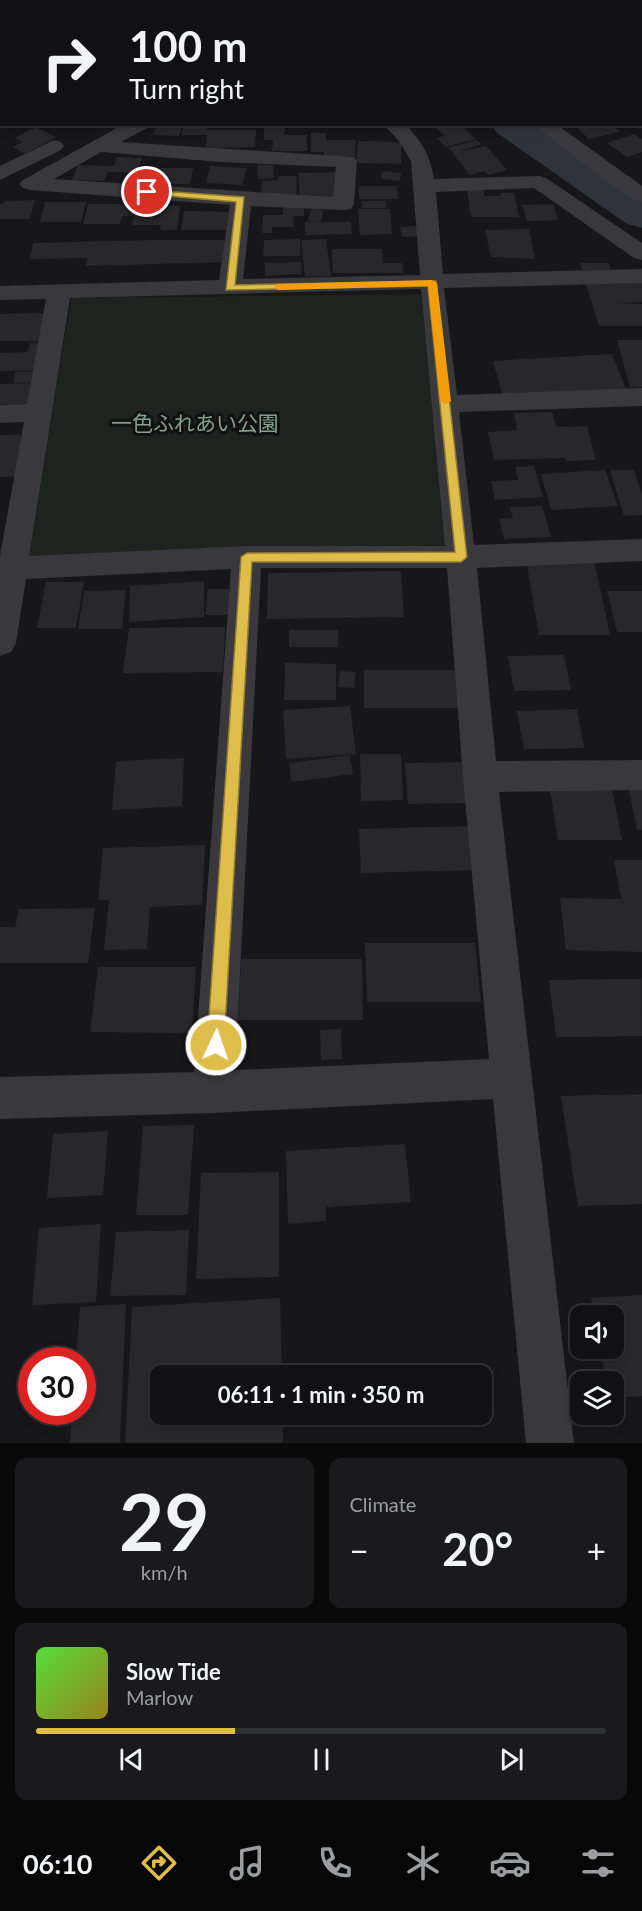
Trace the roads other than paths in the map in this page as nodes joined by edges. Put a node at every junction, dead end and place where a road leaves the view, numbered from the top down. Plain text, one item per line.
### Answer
1 (136, 126) edge
2 (395, 126) edge
3 (546, 126) edge
4 (67, 140) dead end
5 (98, 146) junction
6 (6, 165) edge
7 (426, 186) junction
8 (642, 195) edge
9 (241, 199) junction
10 (642, 253) edge
11 (642, 276) edge
12 (432, 283) junction
13 (230, 288) junction
14 (0, 292) edge
15 (59, 292) junction
16 (642, 398) edge
17 (446, 404) junction
18 (37, 413) junction
19 (0, 414) edge
20 (642, 550) edge
21 (247, 557) junction
22 (461, 557) junction
23 (6, 569) edge
24 (0, 643) edge
25 (642, 775) edge
26 (480, 777) junction
27 (511, 1078) junction
28 (213, 1092) junction
29 (0, 1098) edge
30 (550, 1443) edge

1 - 5 street
2 - 7 street
3 - 8 street
4 - 6 street
5 - 9 street
5 - 9 street
7 - 10 street
7 - 12 street
9 - 13 street
11 - 12 street
12 - 13 street
12 - 17 street
13 - 15 street
14 - 15 street
15 - 18 street
16 - 17 street
17 - 22 street
18 - 19 street
18 - 23 street
20 - 22 street
21 - 22 street
21 - 23 street
21 - 28 street
22 - 26 street
23 - 24 street
25 - 26 street
26 - 27 street
27 - 28 street
27 - 30 street
28 - 29 street

